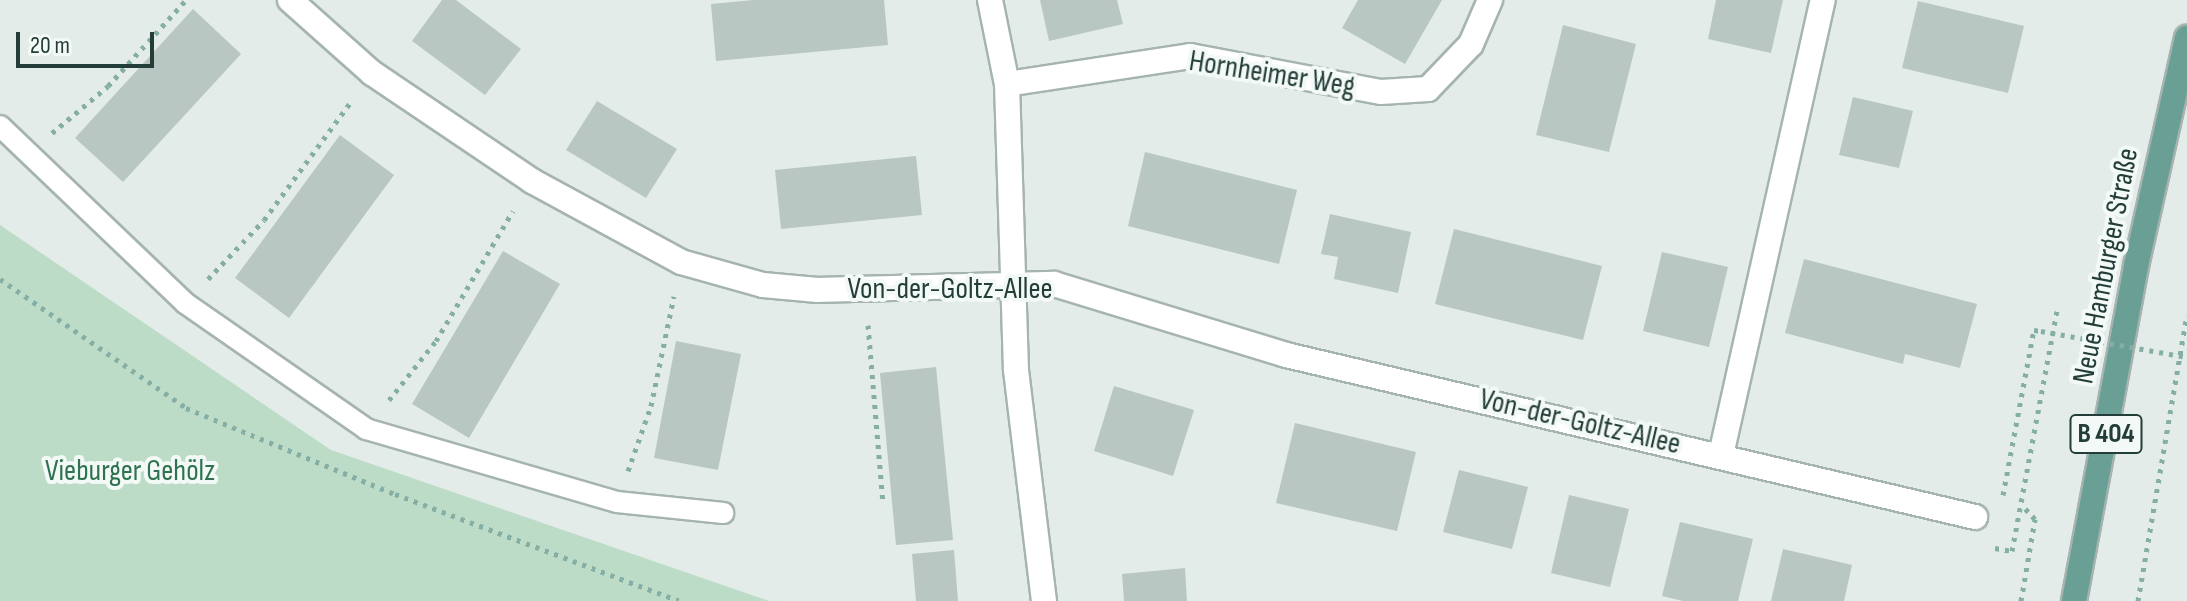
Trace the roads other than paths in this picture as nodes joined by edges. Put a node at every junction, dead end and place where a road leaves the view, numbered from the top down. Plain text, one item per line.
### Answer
1 (290, 0) edge
2 (990, 0) edge
3 (1490, 0) edge
4 (1823, 0) edge
5 (2187, 38) edge
6 (1007, 84) junction
7 (0, 126) edge
8 (1015, 285) junction
9 (1721, 455) junction
10 (723, 513) dead end
11 (1975, 517) road end
12 (1044, 601) edge
13 (2074, 601) edge

1 - 8 street, Von-der-Goltz-Allee
2 - 6 street
3 - 6 street, Hornheimer Weg
4 - 9 street, Von-der-Goltz-Allee
5 - 13 main road, Neue Hamburger Straße / B 404
6 - 8 street
7 - 10 lane
8 - 9 street, Von-der-Goltz-Allee
8 - 12 street
9 - 11 street, Von-der-Goltz-Allee

